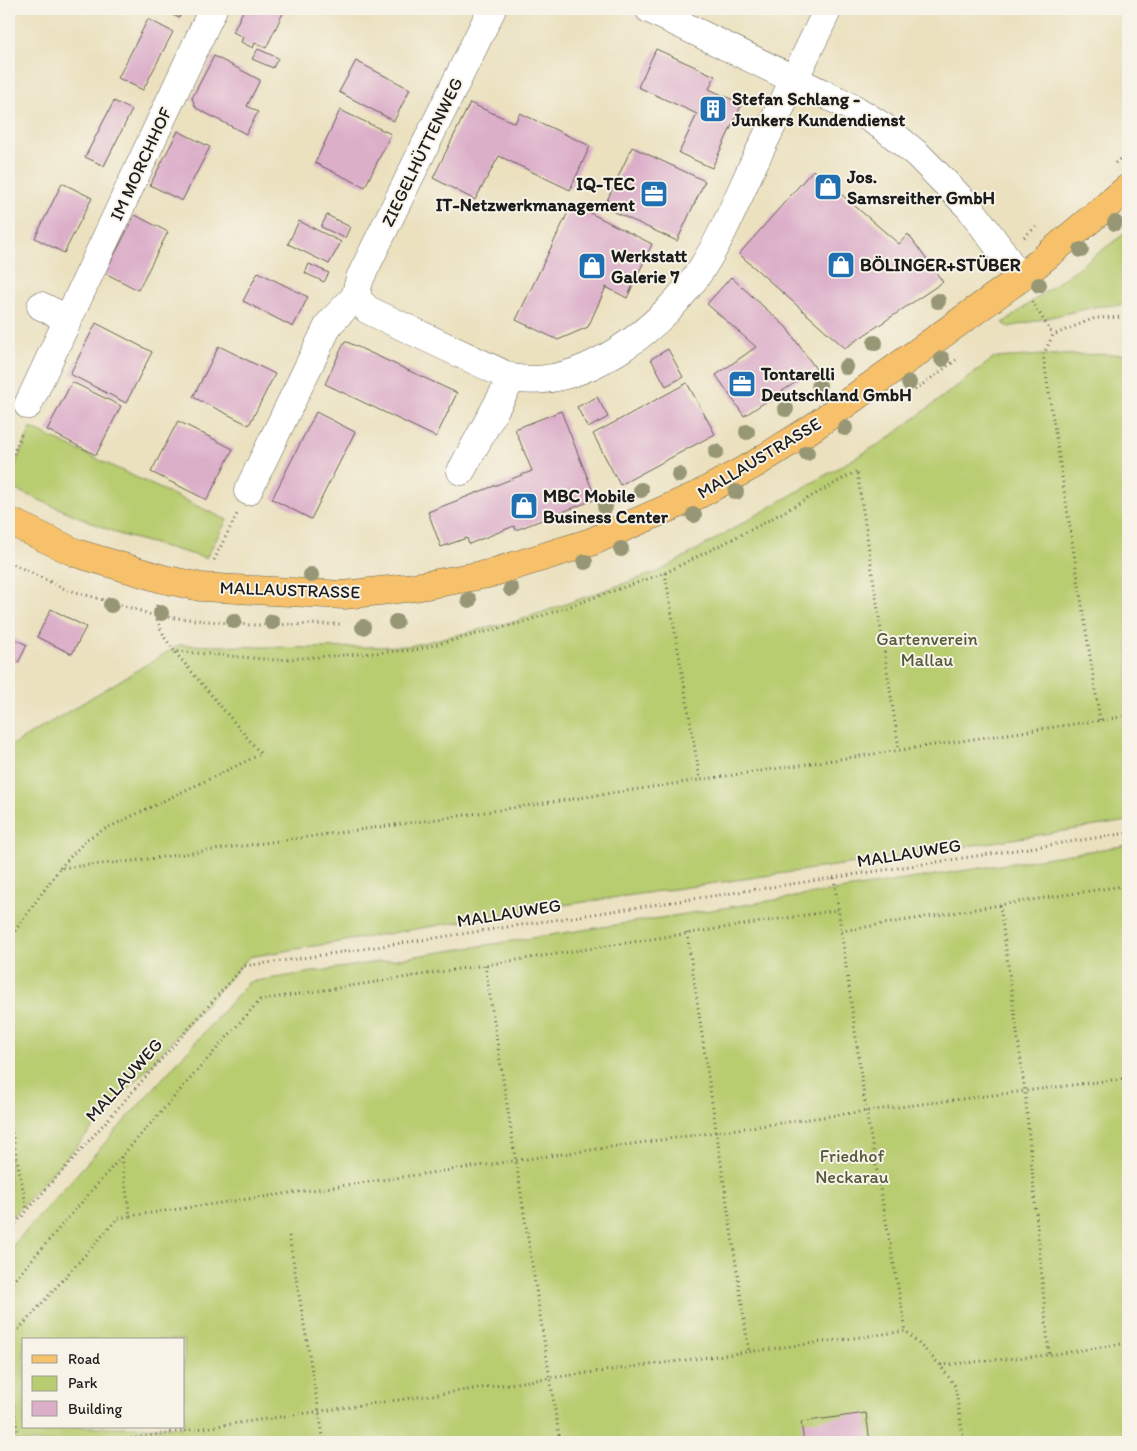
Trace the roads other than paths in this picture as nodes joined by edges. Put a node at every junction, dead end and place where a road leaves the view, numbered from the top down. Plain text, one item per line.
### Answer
1 (214, 9) edge
2 (492, 9) edge
3 (649, 9) edge
4 (828, 9) edge
5 (794, 79) junction
6 (1128, 188) edge
7 (1029, 287) junction
8 (356, 297) junction
9 (41, 306) dead end
10 (68, 319) junction
11 (512, 378) junction
12 (28, 404) road end
13 (461, 471) dead end
14 (248, 491) road end
15 (9, 521) edge

1 - 10 street, IM MORCHHOF
2 - 8 street, ZIEGELHÜTTENWEG
3 - 5 street
4 - 5 street
5 - 7 street
5 - 11 street
6 - 7 main road, MALLAUSTRASSE
7 - 15 main road, MALLAUSTRASSE
8 - 11 street
8 - 14 street, ZIEGELHÜTTENWEG
9 - 10 street
10 - 12 street, IM MORCHHOF
11 - 13 street

